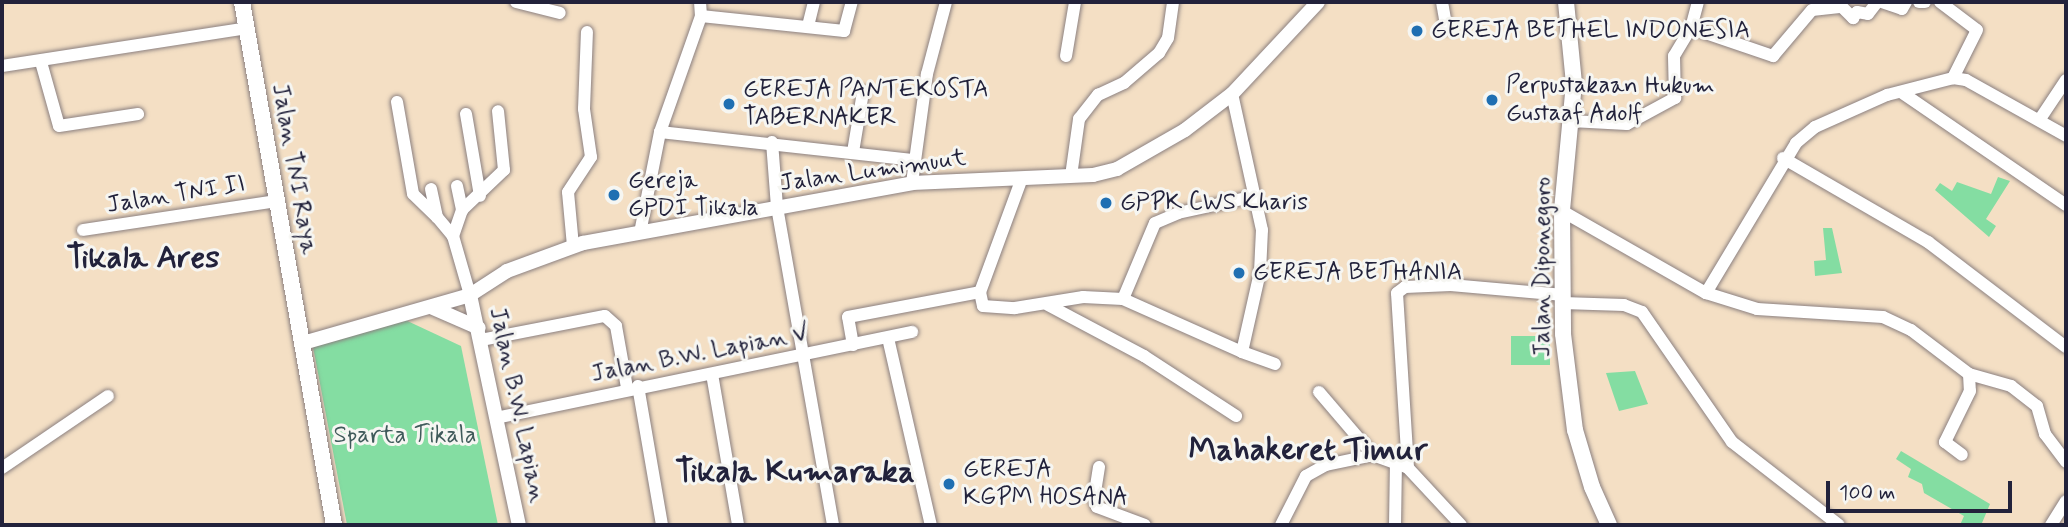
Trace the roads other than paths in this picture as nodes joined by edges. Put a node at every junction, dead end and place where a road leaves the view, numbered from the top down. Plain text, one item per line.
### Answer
1 (242, 2) edge
2 (516, 2) edge
3 (701, 2) edge
4 (814, 2) edge
5 (852, 2) edge
6 (946, 2) edge
7 (1075, 2) edge
8 (1173, 2) edge
9 (1318, 2) edge
10 (1442, 2) edge
11 (1566, 2) edge
12 (1698, 2) edge
13 (1877, 2) edge
14 (1882, 2) edge
15 (1906, 2) edge
16 (1919, 2) edge
17 (1925, 2) edge
18 (1940, 2) edge
19 (560, 13) dead end
20 (701, 16) junction
21 (808, 26) junction
22 (247, 28) junction
23 (1691, 28) junction
24 (1447, 29) dead end
25 (587, 32) dead end
26 (1066, 56) dead end
27 (41, 62) junction
28 (2, 66) edge
29 (1953, 78) junction
30 (2066, 80) edge
31 (863, 92) dead end
32 (1901, 92) junction
33 (1232, 94) junction
34 (397, 102) dead end
35 (498, 111) dead end
36 (138, 114) dead end
37 (466, 114) dead end
38 (2040, 119) junction
39 (1571, 121) junction
40 (660, 132) junction
41 (2066, 136) edge
42 (772, 142) junction
43 (853, 152) junction
44 (1783, 158) junction
45 (914, 160) junction
46 (1071, 176) junction
47 (1022, 178) junction
48 (912, 183) junction
49 (457, 186) dead end
50 (431, 189) dead end
51 (480, 196) junction
52 (1255, 196) junction
53 (276, 201) junction
54 (2066, 205) edge
55 (776, 207) junction
56 (462, 210) junction
57 (1562, 211) junction
58 (437, 217) junction
59 (83, 230) dead end
60 (640, 233) junction
61 (453, 236) junction
62 (573, 246) junction
63 (980, 292) junction
64 (1706, 293) junction
65 (470, 295) junction
66 (1124, 299) junction
67 (1564, 299) junction
68 (1048, 305) junction
69 (430, 307) junction
70 (912, 332) dead end
71 (480, 334) junction
72 (888, 338) junction
73 (303, 343) junction
74 (853, 345) junction
75 (2066, 347) edge
76 (1242, 352) junction
77 (801, 357) junction
78 (1275, 364) dead end
79 (712, 373) junction
80 (1969, 374) junction
81 (633, 387) junction
82 (1319, 392) dead end
83 (108, 396) dead end
84 (1236, 416) dead end
85 (496, 418) junction
86 (1373, 455) junction
87 (1962, 455) dead end
88 (2066, 462) edge
89 (1402, 466) junction
90 (1099, 467) dead end
91 (2, 468) edge
92 (2066, 501) edge
93 (334, 525) edge
94 (519, 525) edge
95 (662, 525) edge
96 (738, 525) edge
97 (833, 525) edge
98 (931, 525) edge
99 (1145, 525) edge
100 (1280, 525) edge
101 (1395, 525) edge
102 (1461, 525) edge
103 (1609, 525) edge
104 (1839, 525) edge
105 (2051, 525) edge

1 - 22 main road, Jalan TNI Raya
2 - 19 street
3 - 20 street
4 - 21 street
5 - 21 street
6 - 45 street
7 - 26 street
8 - 46 street
9 - 33 street, Jalan Lumimuut
10 - 24 street
11 - 39 main road, Jalan Diponegoro
12 - 23 street
13 - 23 street
14 - 15 street
16 - 17 street
18 - 29 street
20 - 21 street
20 - 40 street
22 - 27 street
22 - 53 main road, Jalan TNI Raya
23 - 39 street
25 - 62 street
27 - 28 street
27 - 36 street
29 - 32 street
29 - 38 street
30 - 38 street
31 - 43 street
32 - 44 street
32 - 54 street
33 - 46 street, Jalan Lumimuut
33 - 52 street
34 - 58 street
35 - 51 street
37 - 51 street
38 - 41 street
39 - 57 main road, Jalan Diponegoro
40 - 42 street
40 - 60 street
42 - 43 street
42 - 55 street
43 - 45 street
44 - 64 street
44 - 75 street
45 - 48 street
46 - 47 street, Jalan Lumimuut
47 - 48 street, Jalan Lumimuut
47 - 63 street
48 - 55 street, Jalan Lumimuut
49 - 56 street
50 - 58 street
51 - 56 street
52 - 66 street
52 - 76 street
53 - 59 street, Jalan TNI II
53 - 73 main road, Jalan TNI Raya
55 - 60 street, Jalan Lumimuut
55 - 77 street
56 - 61 street
57 - 64 street
57 - 67 main road, Jalan Diponegoro
58 - 61 street
60 - 62 street, Jalan Lumimuut
61 - 65 street
62 - 65 street, Jalan Lumimuut
63 - 68 street
63 - 74 street
64 - 80 street
65 - 69 street, Jalan Lumimuut
65 - 71 street, Jalan B.W. Lapian
66 - 68 street
66 - 76 street
67 - 89 street
67 - 103 main road, Jalan Diponegoro
67 - 104 street
68 - 84 street
69 - 71 street
69 - 73 street, Jalan Lumimuut
70 - 72 street, Jalan B.W. Lapian V
71 - 81 street
71 - 85 street, Jalan B.W. Lapian
72 - 74 street, Jalan B.W. Lapian V
72 - 98 street
73 - 93 main road, Jalan TNI Raya
74 - 77 street, Jalan B.W. Lapian V
76 - 78 street
77 - 79 street, Jalan B.W. Lapian V
77 - 97 street
79 - 81 street, Jalan B.W. Lapian V
79 - 96 street
80 - 87 street
80 - 88 street
81 - 85 street, Jalan B.W. Lapian V
81 - 95 street
82 - 86 street
83 - 91 street
85 - 94 street, Jalan B.W. Lapian
86 - 89 street
86 - 100 street
89 - 101 street
89 - 102 street
90 - 99 street
92 - 105 street

